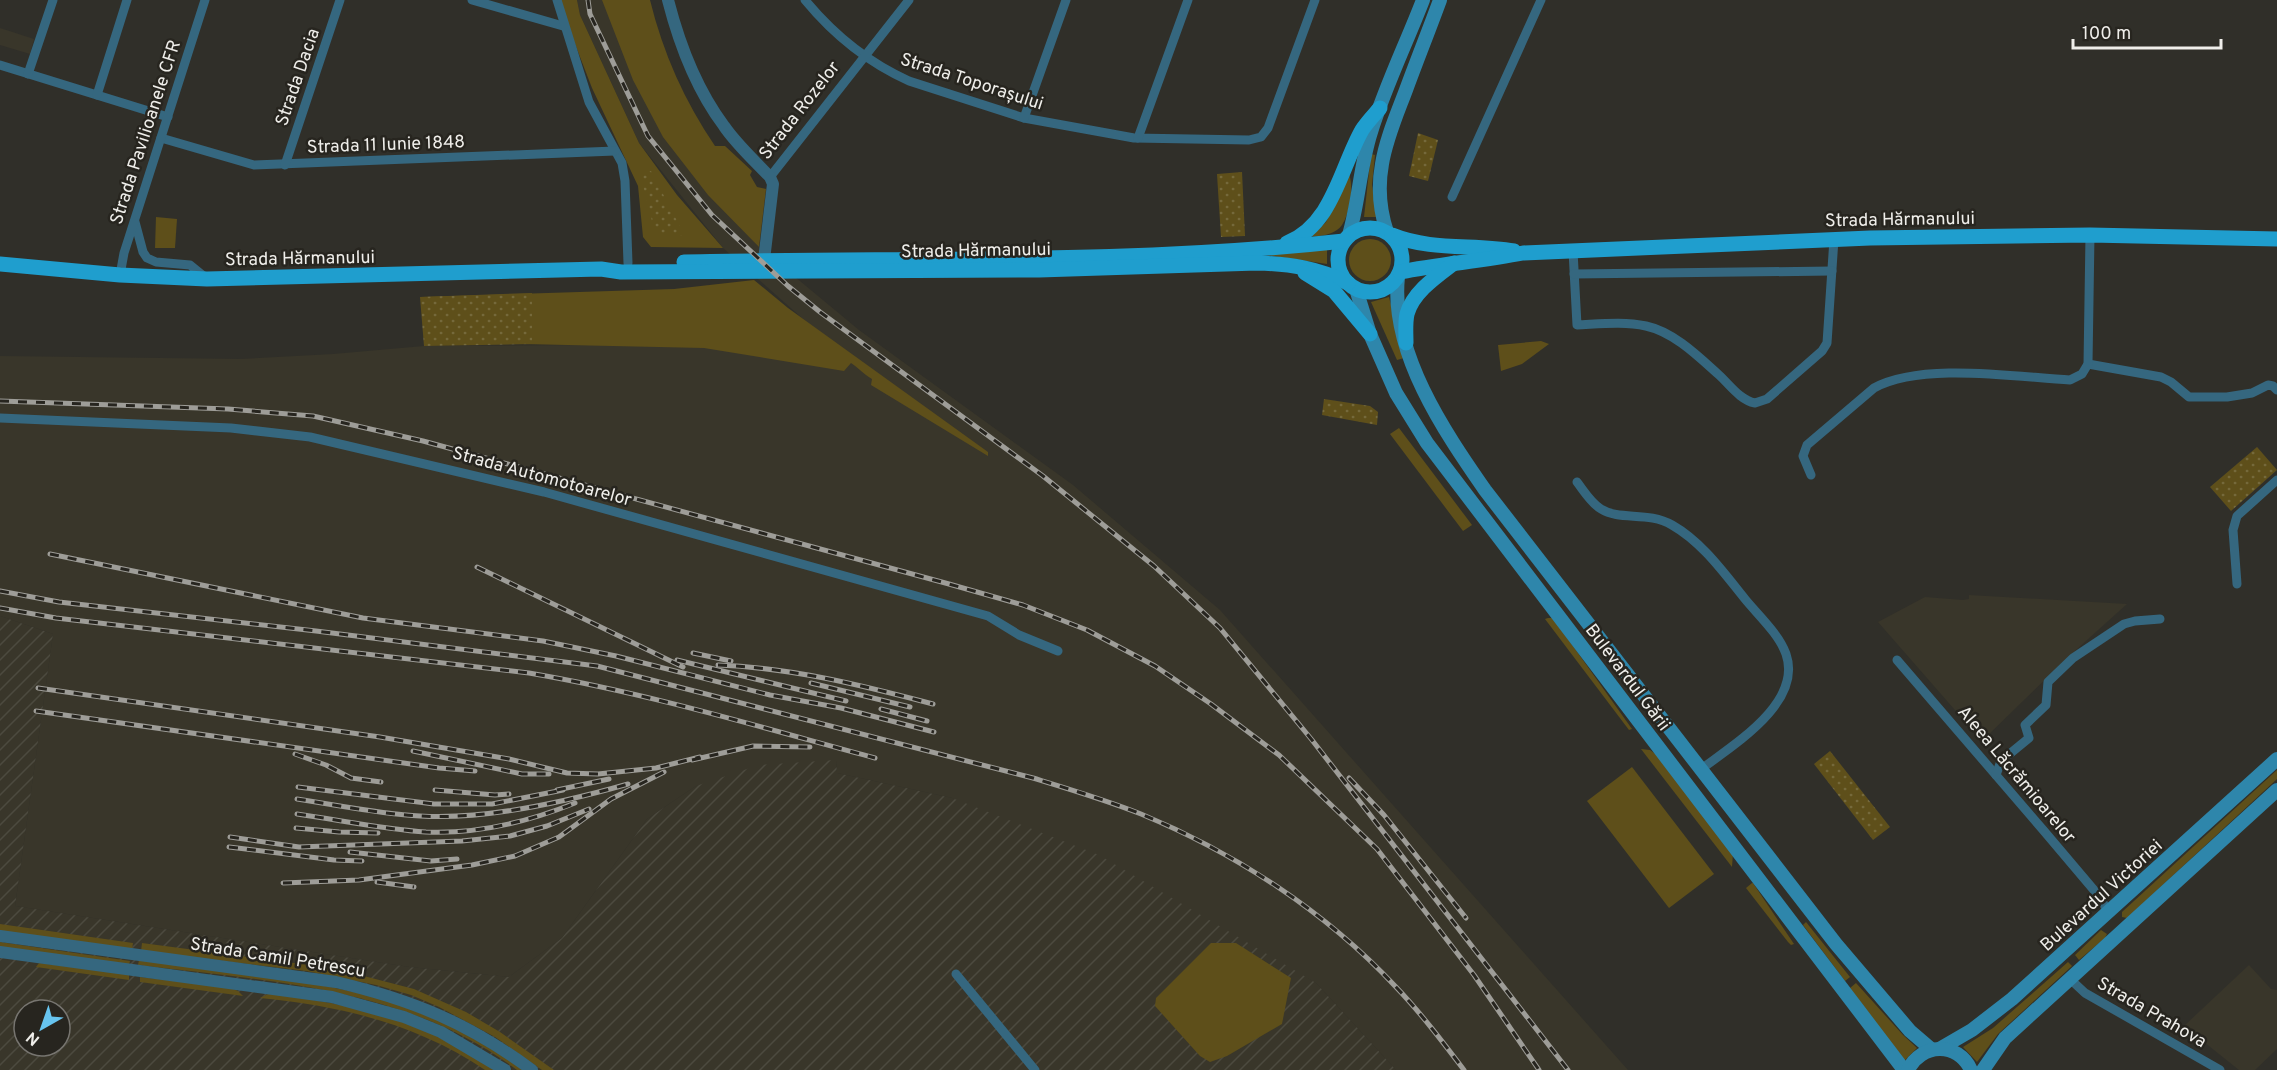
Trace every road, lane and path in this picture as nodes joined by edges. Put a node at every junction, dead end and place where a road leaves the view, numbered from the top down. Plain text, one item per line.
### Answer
1 (53, 0) edge
2 (127, 0) edge
3 (205, 0) edge
4 (340, 0) edge
5 (472, 0) edge
6 (557, 0) edge
7 (668, 0) edge
8 (805, 0) edge
9 (909, 0) edge
10 (1066, 0) edge
11 (1188, 0) edge
12 (1315, 0) edge
13 (1423, 0) edge
14 (1440, 0) edge
15 (1541, 0) edge
16 (564, 26) junction
17 (865, 56) junction
18 (0, 65) edge
19 (28, 74) junction
20 (97, 95) junction
21 (1380, 108) junction
22 (168, 117) junction
23 (1024, 118) junction
24 (161, 138) junction
25 (1138, 138) junction
26 (615, 151) junction
27 (285, 165) junction
28 (770, 177) junction
29 (1452, 197) dead end
30 (135, 220) junction
31 (1390, 234) junction
32 (2090, 235) junction
33 (1346, 238) junction
34 (2277, 238) edge
35 (1834, 239) junction
36 (1271, 249) junction
37 (1573, 251) junction
38 (1523, 253) junction
39 (764, 260) junction
40 (628, 263) junction
41 (1454, 263) junction
42 (0, 264) edge
43 (1292, 266) junction
44 (601, 269) junction
45 (1832, 271) junction
46 (1574, 274) junction
47 (120, 275) junction
48 (1399, 275) junction
49 (207, 279) junction
50 (1352, 286) junction
51 (1370, 334) junction
52 (1406, 343) junction
53 (2088, 364) junction
54 (2277, 390) edge
55 (0, 418) edge
56 (1811, 475) dead end
57 (2277, 480) edge
58 (1577, 482) dead end
59 (2237, 584) dead end
60 (2160, 619) dead end
61 (1058, 651) dead end
62 (1897, 660) dead end
63 (2277, 759) edge
64 (1700, 770) junction
65 (1996, 775) junction
66 (2277, 790) edge
67 (2109, 913) junction
68 (2124, 929) junction
69 (0, 936) edge
70 (0, 952) edge
71 (956, 974) dead end
72 (2070, 979) junction
73 (1936, 1048) junction
74 (2206, 1066) edge
75 (506, 1070) edge
76 (532, 1070) edge
77 (1035, 1070) edge
78 (1906, 1070) edge
79 (1971, 1070) edge
80 (1983, 1070) edge
81 (2220, 1070) edge

1 - 19 street
2 - 20 street
3 - 22 street, Strada Pavilioanele CFR
4 - 27 street, Strada Dacia
5 - 16 street
6 - 16 street
7 - 28 street
8 - 17 street, Strada Toporașului
9 - 17 street, Strada Rozelor
10 - 23 street
11 - 25 street
12 - 25 street, Strada Toporașului
13 - 21 main road
14 - 31 main road
15 - 29 street
16 - 26 street
17 - 23 street, Strada Toporașului
17 - 28 street, Strada Rozelor
18 - 19 street
19 - 20 street
20 - 22 street
21 - 33 main road
21 - 36 main road
22 - 24 street, Strada Pavilioanele CFR
23 - 25 street, Strada Toporașului
24 - 27 street, Strada 11 Iunie 1848
24 - 30 street, Strada Pavilioanele CFR
26 - 27 street, Strada 11 Iunie 1848
26 - 40 street
28 - 39 street, Strada Rozelor
30 - 47 street, Strada Pavilioanele CFR
30 - 49 street
31 - 33 main road
31 - 38 main road, Strada Hărmanului
31 - 48 main road
32 - 34 main road, Strada Hărmanului
32 - 35 main road, Strada Hărmanului
32 - 53 street
33 - 36 main road, Strada Hărmanului
33 - 50 main road
35 - 37 main road, Strada Hărmanului
35 - 45 street
36 - 39 main road, Strada Hărmanului
37 - 38 main road, Strada Hărmanului
37 - 46 street
38 - 41 main road, Strada Hărmanului
39 - 40 main road, Strada Hărmanului
40 - 44 main road, Strada Hărmanului
41 - 48 main road, Strada Hărmanului
41 - 52 main road
42 - 47 main road, Strada Hărmanului
43 - 44 main road, Strada Hărmanului
43 - 50 main road, Strada Hărmanului
43 - 51 main road
44 - 49 main road, Strada Hărmanului
45 - 46 street
45 - 46 street
47 - 49 main road, Strada Hărmanului
48 - 50 main road
48 - 52 main road, Bulevardul Gării
50 - 51 main road, Bulevardul Gării
51 - 78 main road, Bulevardul Gării
52 - 64 main road, Bulevardul Gării
53 - 54 street
53 - 56 street
55 - 61 street, Strada Automotoarelor
57 - 59 street
58 - 64 street
60 - 65 street
62 - 65 street, Aleea Lăcrămioarelor
63 - 67 main road, Bulevardul Victoriei
64 - 73 main road, Bulevardul Gării
65 - 67 street, Aleea Lăcrămioarelor
66 - 68 main road
67 - 68 main road
67 - 73 main road, Bulevardul Victoriei
68 - 72 main road
69 - 76 street, Strada Camil Petrescu
70 - 75 street, Strada Camil Petrescu
71 - 77 street
72 - 74 street, Strada Prahova
72 - 80 main road
73 - 78 main road, Bulevardul Victoriei
73 - 79 main road, Bulevardul Gării
74 - 81 street, Strada Prahova

